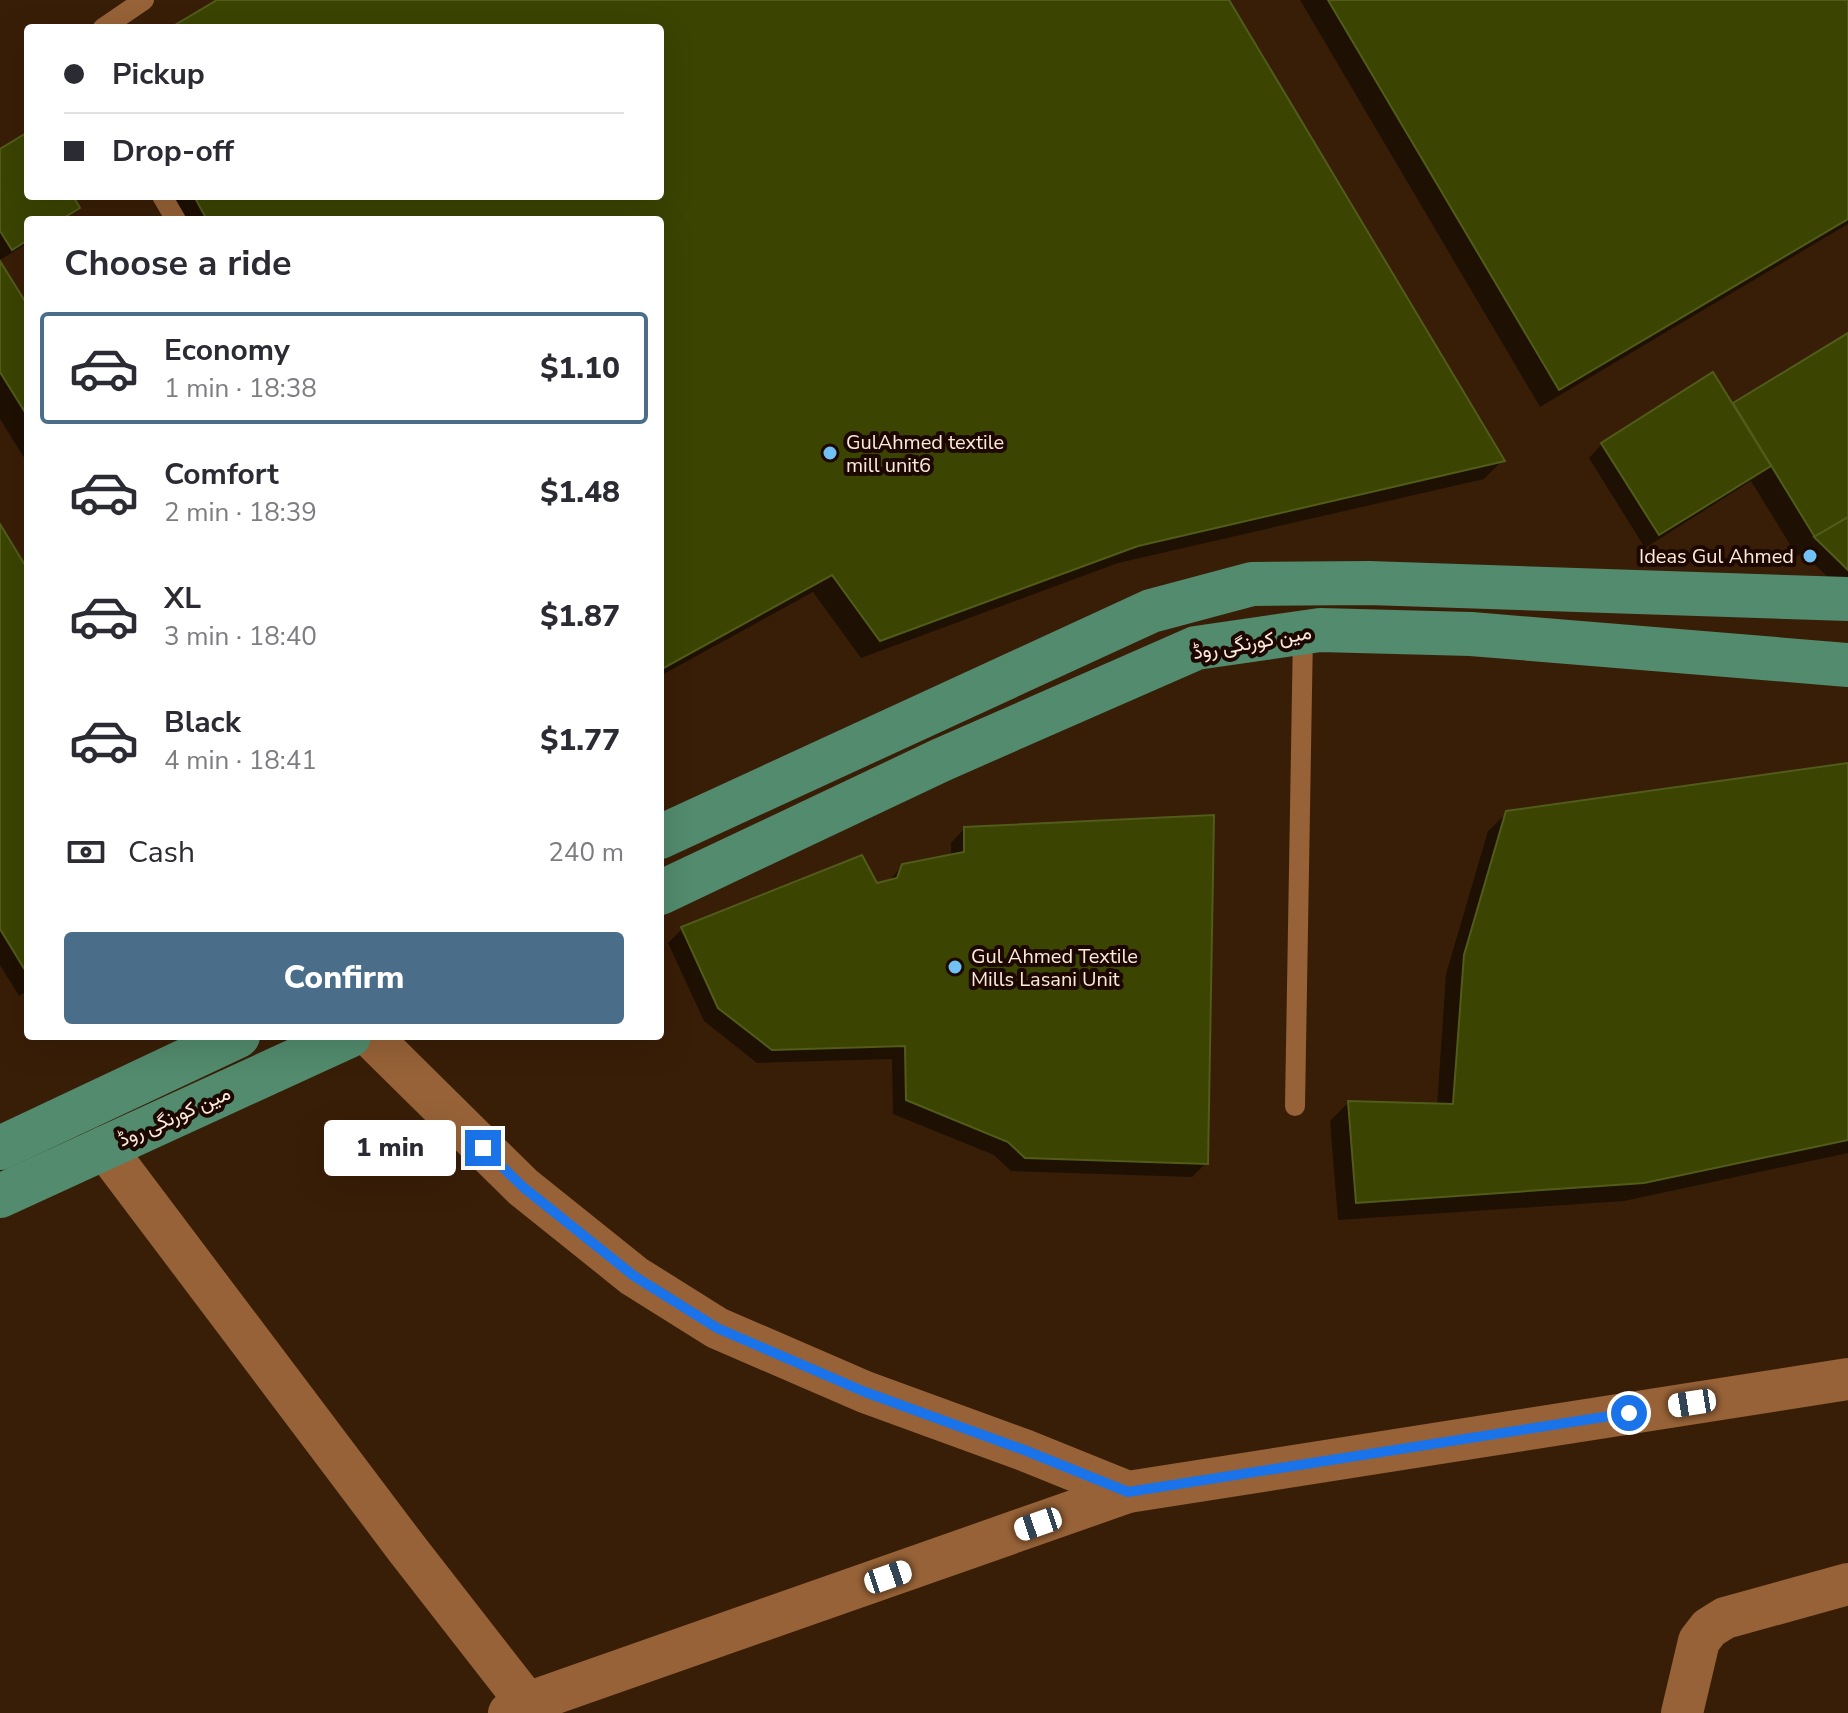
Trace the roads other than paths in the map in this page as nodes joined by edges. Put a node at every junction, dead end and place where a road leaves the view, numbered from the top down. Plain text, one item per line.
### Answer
1 (144, 0) edge
2 (109, 24) edge
3 (1848, 599) edge
4 (1303, 632) junction
5 (1848, 665) edge
6 (664, 835) edge
7 (664, 891) edge
8 (230, 1040) edge
9 (340, 1040) edge
10 (374, 1040) edge
11 (1295, 1106) dead end
12 (104, 1147) junction
13 (0, 1148) edge
14 (0, 1196) edge
15 (1848, 1379) edge
16 (1128, 1492) junction
17 (1848, 1584) edge
18 (518, 1708) edge
19 (1682, 1713) edge

1 - 2 lane
3 - 6 main road
4 - 5 main road, مین کورنگی روڈ
4 - 7 main road, مین کورنگی روڈ
4 - 11 lane
8 - 13 main road
9 - 12 main road, مین کورنگی روڈ
10 - 16 street
12 - 14 main road, مین کورنگی روڈ
12 - 18 street
15 - 16 street
16 - 18 street
17 - 19 street

